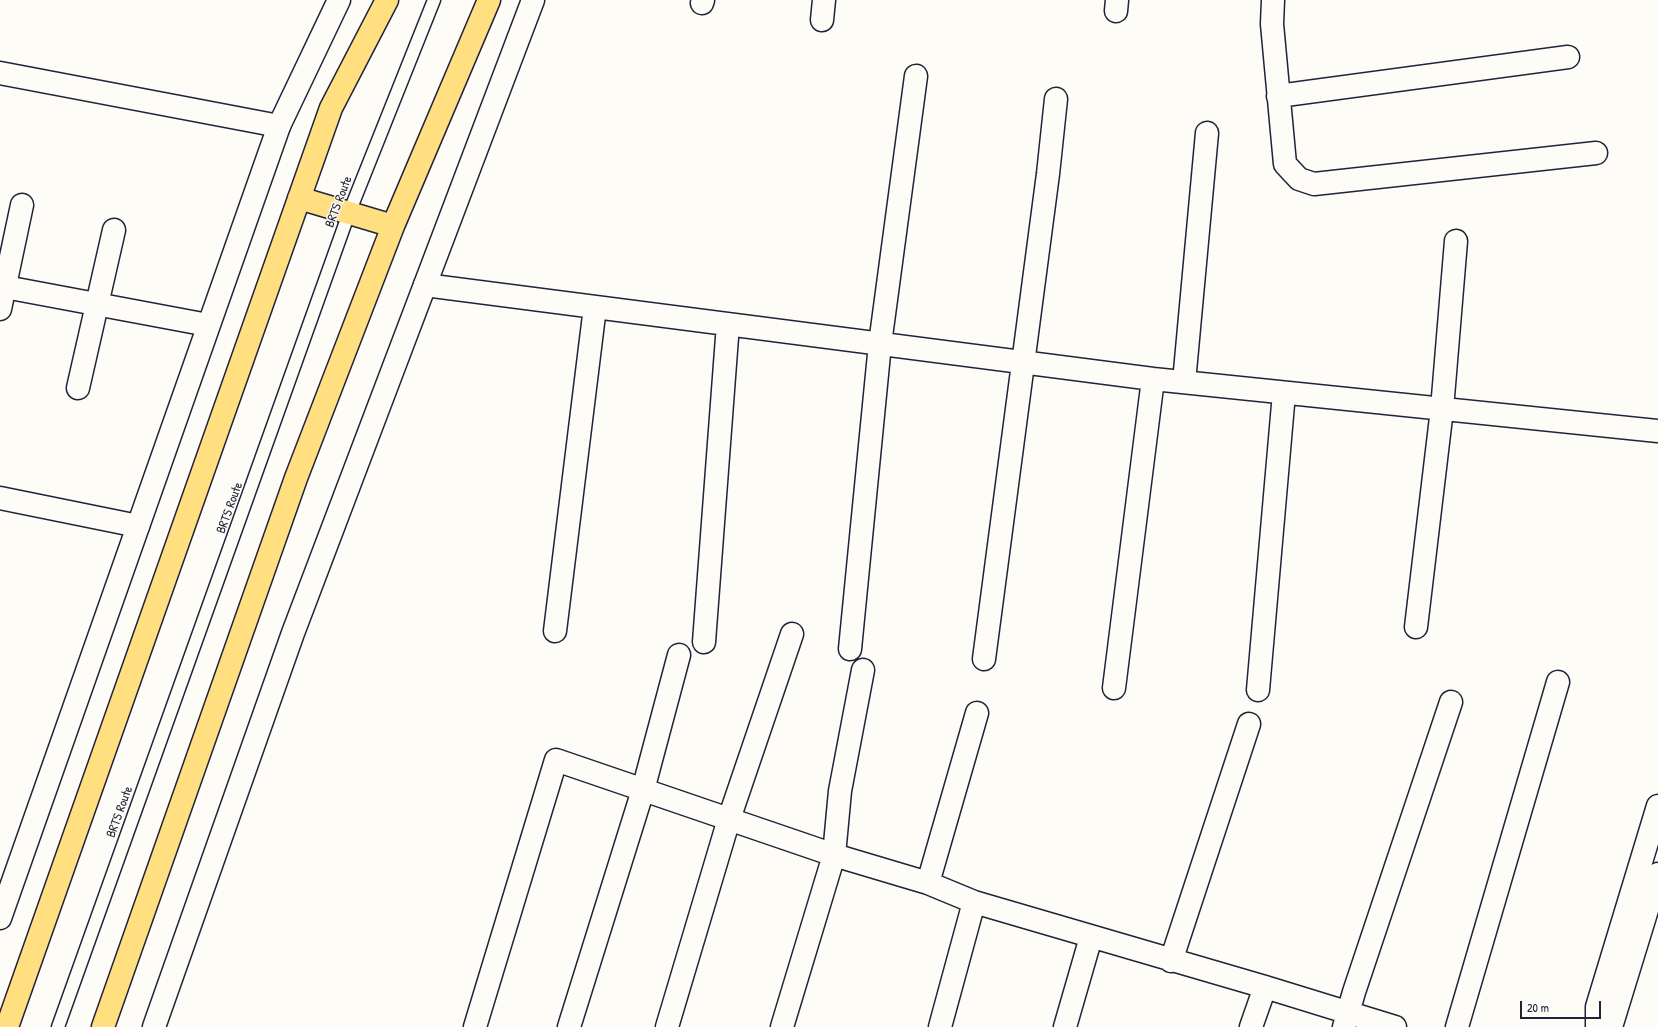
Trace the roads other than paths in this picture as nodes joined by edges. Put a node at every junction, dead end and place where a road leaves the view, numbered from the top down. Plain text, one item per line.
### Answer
1 (339, 0) edge
2 (387, 0) edge
3 (434, 0) edge
4 (489, 0) edge
5 (533, 0) edge
6 (1273, 0) edge
7 (1568, 57) dead end
8 (0, 73) edge
9 (916, 76) dead end
10 (1278, 96) junction
11 (1056, 100) dead end
12 (279, 126) junction
13 (1207, 134) dead end
14 (1596, 153) dead end
15 (299, 198) junction
16 (22, 205) dead end
17 (349, 213) junction
18 (393, 226) junction
19 (114, 230) dead end
20 (1456, 241) dead end
21 (425, 285) junction
22 (3, 287) edge
23 (96, 304) junction
24 (594, 307) junction
25 (0, 309) edge
26 (728, 324) junction
27 (208, 325) junction
28 (880, 344) junction
29 (1024, 362) junction
30 (1153, 379) junction
31 (1184, 382) junction
32 (78, 388) dead end
33 (1284, 392) junction
34 (1442, 409) junction
35 (1658, 432) edge
36 (0, 498) edge
37 (138, 526) junction
38 (1416, 627) dead end
39 (555, 631) dead end
40 (792, 634) dead end
41 (704, 642) dead end
42 (850, 649) dead end
43 (679, 655) dead end
44 (984, 659) dead end
45 (863, 670) dead end
46 (1558, 682) dead end
47 (1114, 688) dead end
48 (1258, 690) dead end
49 (1451, 702) dead end
50 (977, 713) dead end
51 (1248, 724) dead end
52 (643, 790) junction
53 (1658, 806) edge
54 (729, 819) junction
55 (834, 855) junction
56 (1658, 874) edge
57 (928, 883) junction
58 (974, 902) junction
59 (0, 918) edge
60 (1091, 937) junction
61 (1171, 961) junction
62 (1265, 987) junction
63 (1346, 1020) edge
64 (7, 1027) edge
65 (58, 1027) edge
66 (103, 1027) edge
67 (154, 1027) edge
68 (475, 1027) edge
69 (569, 1027) edge
70 (667, 1027) edge
71 (782, 1027) edge
72 (940, 1027) edge
73 (1065, 1027) edge
74 (1251, 1027) edge
75 (1395, 1027) edge
76 (1457, 1027) edge
77 (1597, 1027) edge
78 (1611, 1027) edge

1 - 12 street
2 - 15 main road
3 - 17 lane, BRTS Route
4 - 18 main road
5 - 21 street
6 - 10 street
7 - 10 street
8 - 12 street
9 - 28 street
10 - 14 street
11 - 29 street
12 - 27 street
13 - 31 street
15 - 17 main road
15 - 64 main road
16 - 22 street
17 - 18 main road
17 - 65 lane, BRTS Route
18 - 66 main road
19 - 23 street
20 - 34 street
21 - 24 street
21 - 67 street
22 - 23 street
22 - 25 street
23 - 27 street
23 - 32 street
24 - 26 street
24 - 39 street
26 - 28 street
26 - 41 street
27 - 37 street
28 - 29 street
28 - 42 street
29 - 30 street
29 - 44 street
30 - 31 street
30 - 47 street
31 - 33 street
33 - 34 street
33 - 48 street
34 - 35 street
34 - 38 street
36 - 37 street
37 - 59 street
40 - 54 street
43 - 52 street
45 - 55 street
46 - 76 street
49 - 63 street
50 - 57 street
51 - 61 street
52 - 54 street
52 - 68 street
52 - 69 street
53 - 77 street
54 - 55 street
54 - 70 street
55 - 57 street
55 - 71 street
56 - 78 street
57 - 58 street
58 - 60 street
58 - 72 street
60 - 61 street
60 - 73 street
61 - 62 street
62 - 63 street
62 - 74 street
63 - 75 street

